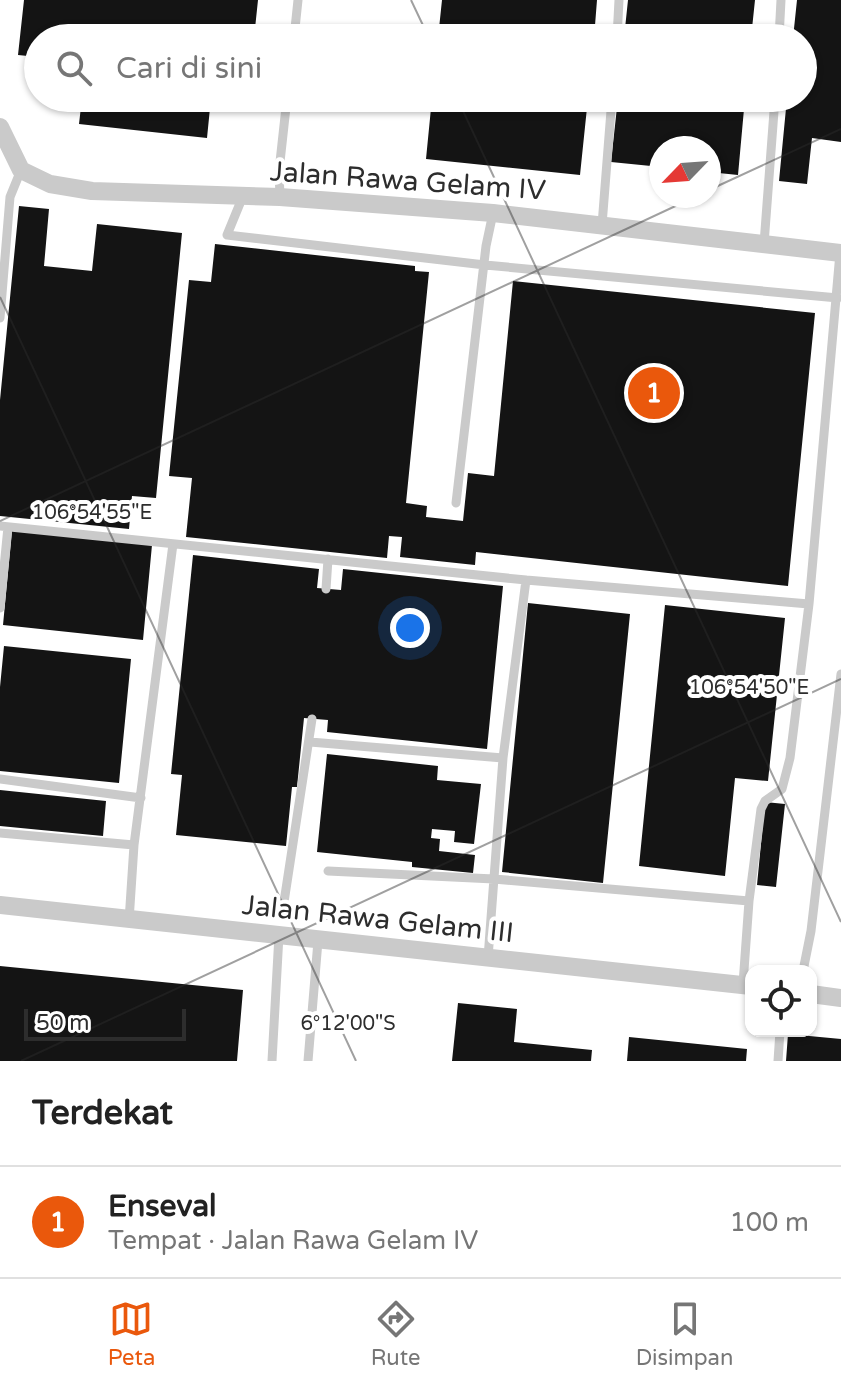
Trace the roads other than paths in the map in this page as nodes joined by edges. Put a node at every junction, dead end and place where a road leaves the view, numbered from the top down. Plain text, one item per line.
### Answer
1 (298, 0) edge
2 (619, 0) edge
3 (781, 0) edge
4 (295, 24) edge
5 (618, 24) edge
6 (780, 24) edge
7 (285, 112) edge
8 (611, 112) edge
9 (774, 112) edge
10 (0, 127) edge
11 (21, 170) junction
12 (243, 196) junction
13 (280, 197) junction
14 (493, 213) junction
15 (602, 225) junction
16 (764, 244) junction
17 (840, 253) edge
18 (485, 265) junction
19 (838, 298) junction
20 (0, 318) edge
21 (456, 503) dead end
22 (4, 526) edge
23 (173, 544) junction
24 (328, 559) junction
25 (526, 580) junction
26 (326, 589) dead end
27 (809, 604) junction
28 (0, 608) edge
29 (841, 674) edge
30 (312, 719) dead end
31 (310, 742) junction
32 (503, 758) junction
33 (0, 779) edge
34 (141, 798) junction
35 (0, 833) edge
36 (134, 845) junction
37 (328, 871) dead end
38 (494, 879) junction
39 (749, 901) junction
40 (284, 902) dead end
41 (0, 905) edge
42 (129, 921) junction
43 (279, 935) junction
44 (318, 941) junction
45 (488, 958) junction
46 (747, 965) edge
47 (804, 965) edge
48 (745, 985) edge
49 (817, 995) edge
50 (841, 998) edge
51 (780, 1037) edge
52 (272, 1061) edge
53 (308, 1061) edge
54 (778, 1061) edge

1 - 4 lane
2 - 5 lane
3 - 6 lane
7 - 13 lane
8 - 15 lane
9 - 16 lane
10 - 11 street
11 - 12 street, Jalan Rawa Gelam IV
11 - 20 lane
12 - 13 street, Jalan Rawa Gelam IV
12 - 18 lane
13 - 14 street, Jalan Rawa Gelam IV
14 - 15 street, Jalan Rawa Gelam IV
14 - 18 lane
15 - 16 street, Jalan Rawa Gelam IV
16 - 17 street, Jalan Rawa Gelam IV
17 - 19 lane
18 - 19 lane
18 - 21 lane
19 - 27 lane
22 - 23 lane
22 - 28 lane
23 - 24 lane
23 - 34 lane
24 - 25 lane
24 - 26 lane
25 - 27 lane
25 - 32 lane
27 - 39 lane
29 - 47 lane
30 - 31 lane
31 - 32 lane
31 - 40 lane
32 - 38 lane
33 - 34 lane
34 - 36 lane
35 - 36 lane
36 - 42 lane
37 - 38 lane
38 - 39 lane
38 - 45 lane
39 - 46 lane
41 - 42 street, Jalan Rawa Gelam III
42 - 43 street, Jalan Rawa Gelam III
43 - 44 street, Jalan Rawa Gelam III
43 - 52 lane
44 - 45 street, Jalan Rawa Gelam III
44 - 53 lane
45 - 48 street, Jalan Rawa Gelam III
49 - 50 street
51 - 54 lane

